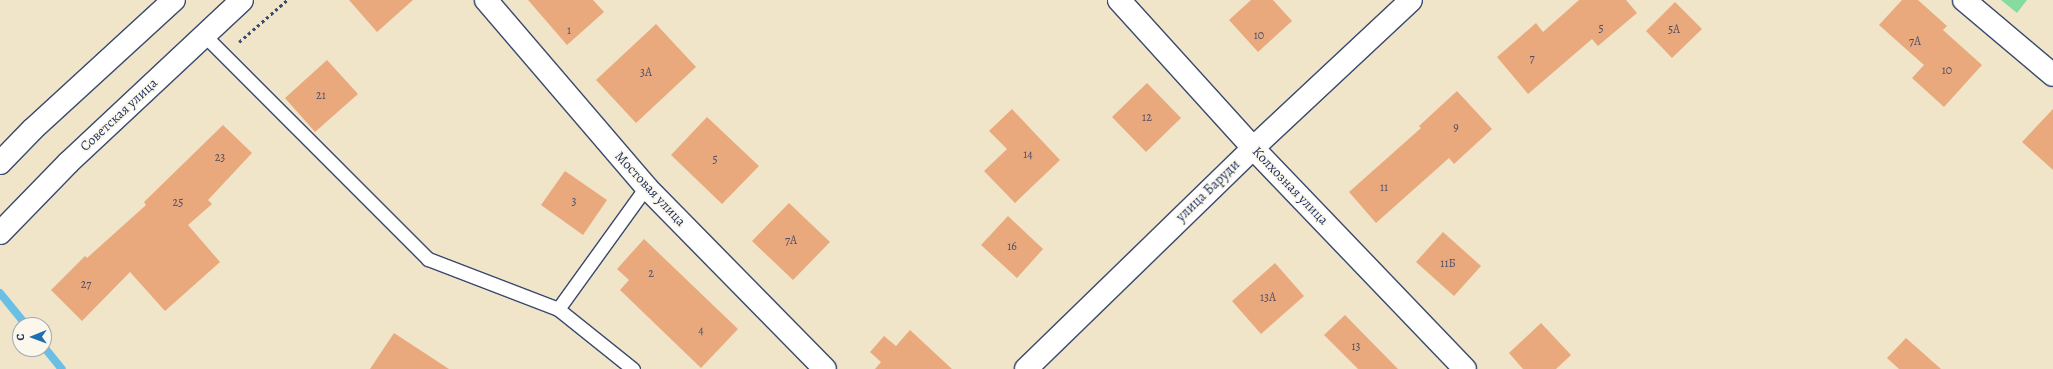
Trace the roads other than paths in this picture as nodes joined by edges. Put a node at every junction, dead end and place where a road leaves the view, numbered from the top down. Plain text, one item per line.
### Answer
1 (174, 0) edge
2 (242, 0) edge
3 (486, 0) edge
4 (1119, 0) edge
5 (1411, 0) edge
6 (1964, 0) edge
7 (204, 35) junction
8 (2053, 75) edge
9 (1253, 148) junction
10 (0, 162) edge
11 (646, 187) junction
12 (0, 233) edge
13 (558, 309) junction
14 (634, 369) edge
15 (825, 369) edge
16 (1026, 369) edge
17 (1465, 369) edge

1 - 10 street
2 - 7 street, Советская улица
3 - 11 street, Мостовая улица
4 - 9 street, Колхозная улица
5 - 9 street, улица Баруди
6 - 8 street
7 - 12 street, Советская улица
7 - 13 lane
9 - 16 street, улица Баруди
9 - 17 street, Колхозная улица
11 - 13 lane
11 - 15 street, Мостовая улица
13 - 14 lane

